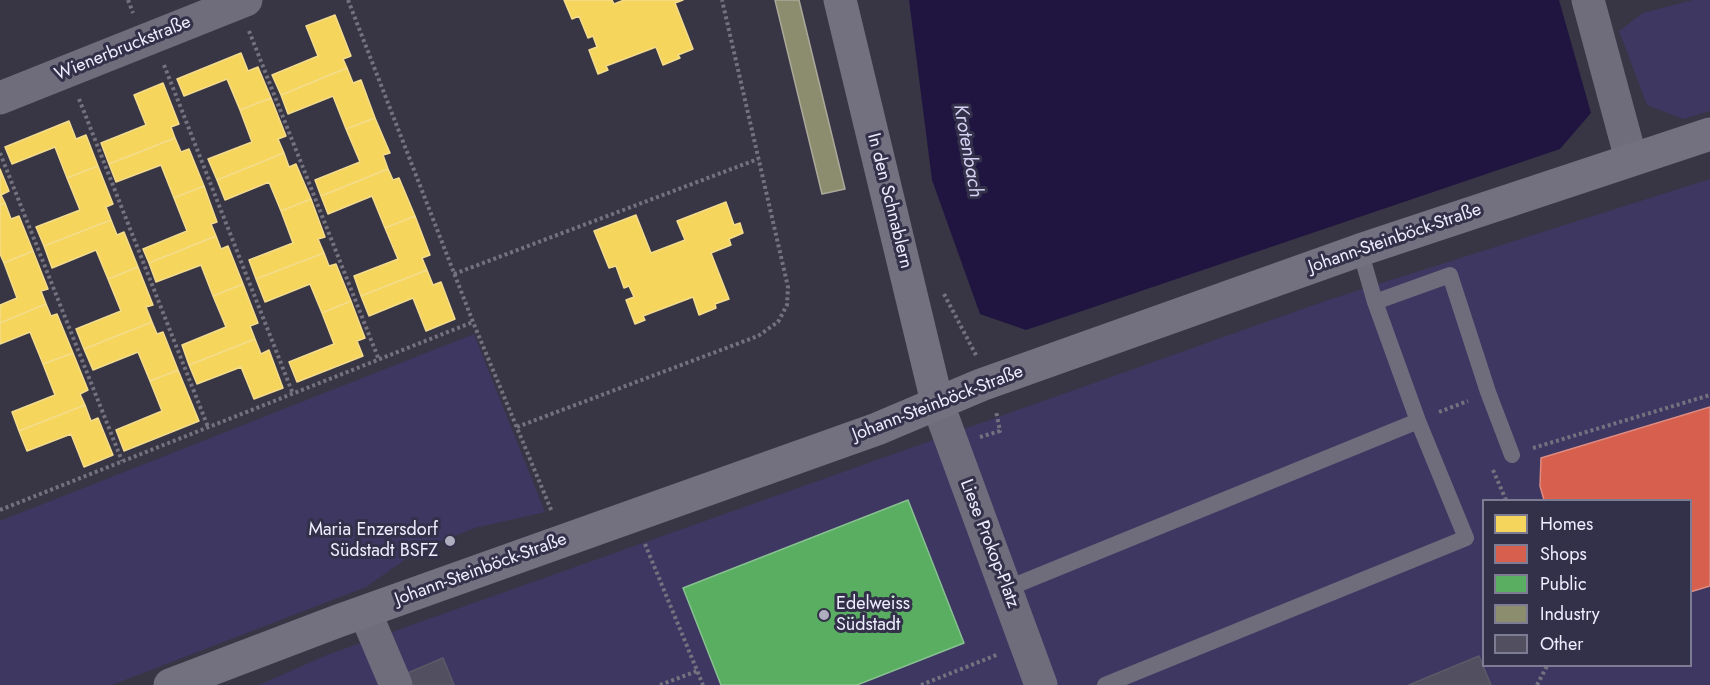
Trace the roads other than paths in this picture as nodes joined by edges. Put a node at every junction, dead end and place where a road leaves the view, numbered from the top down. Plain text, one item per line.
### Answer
1 (840, 0) edge
2 (1588, 0) edge
3 (242, 2) edge
4 (0, 98) edge
5 (1710, 134) edge
6 (1631, 159) junction
7 (1360, 250) junction
8 (1376, 302) junction
9 (937, 402) junction
10 (1418, 421) junction
11 (1512, 455) road end
12 (1006, 589) junction
13 (365, 612) junction
14 (170, 685) edge
15 (396, 685) edge
16 (1041, 685) edge
17 (1105, 685) edge

1 - 9 street, In den Schnablern
2 - 6 street
3 - 4 street, Wienerbruckstraße
5 - 6 street, Johann-Steinböck-Straße
6 - 7 street, Johann-Steinböck-Straße
7 - 8 lane
7 - 9 street, Johann-Steinböck-Straße
8 - 10 lane
8 - 11 lane
9 - 12 street, Liese Prokop-Platz
9 - 13 street, Johann-Steinböck-Straße
10 - 12 lane
10 - 17 lane
12 - 16 street, Liese Prokop-Platz
13 - 14 street, Johann-Steinböck-Straße
13 - 15 street

